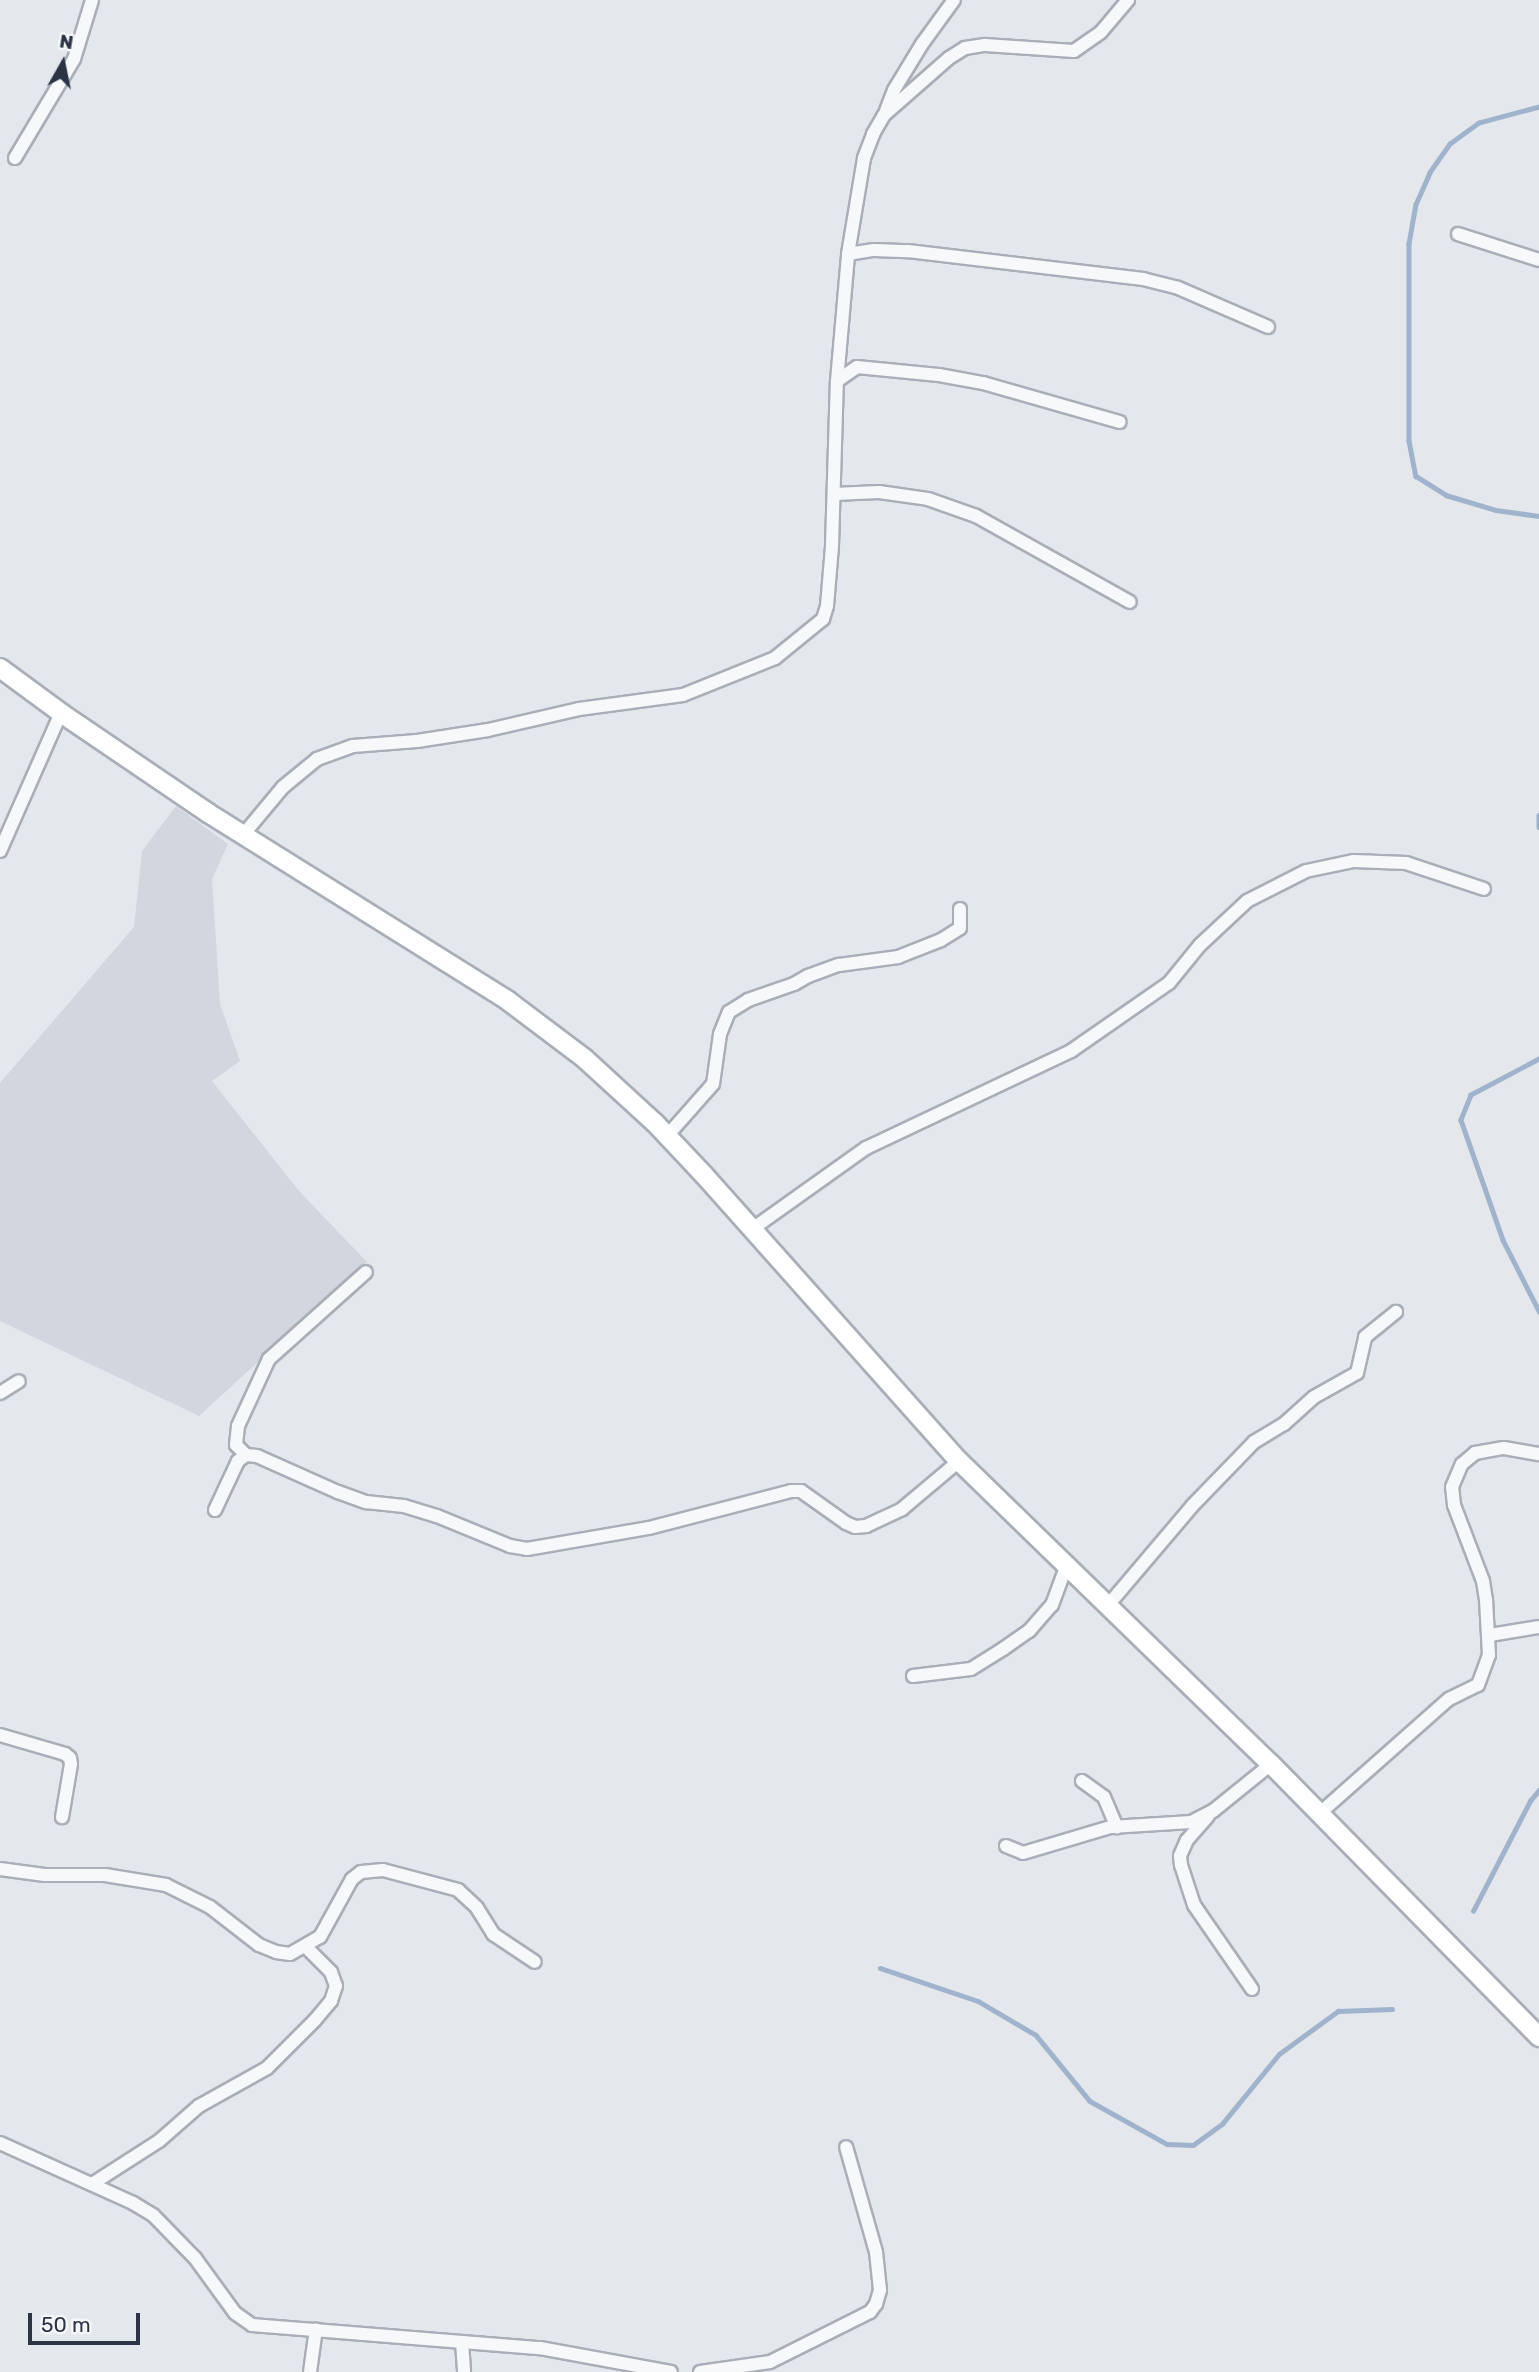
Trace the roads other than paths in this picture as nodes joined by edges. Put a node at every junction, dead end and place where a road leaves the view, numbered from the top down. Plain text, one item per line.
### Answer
1 (92, 0) edge
2 (954, 0) edge
3 (1128, 0) edge
4 (884, 115) junction
5 (15, 158) dead end
6 (1458, 234) dead end
7 (848, 254) junction
8 (1539, 260) edge
9 (1268, 327) dead end
10 (837, 381) junction
11 (1121, 422) dead end
12 (834, 494) junction
13 (1130, 602) dead end
14 (0, 668) edge
15 (61, 713) junction
16 (243, 835) junction
17 (0, 851) edge
18 (1484, 889) dead end
19 (960, 909) dead end
20 (667, 1136) junction
21 (751, 1230) junction
22 (366, 1272) dead end
23 (1396, 1312) dead end
24 (19, 1381) dead end
25 (0, 1393) edge
26 (1539, 1454) edge
27 (246, 1455) junction
28 (959, 1461) junction
29 (215, 1510) dead end
30 (1066, 1567) junction
31 (1109, 1604) junction
32 (1539, 1627) edge
33 (1490, 1635) junction
34 (913, 1676) dead end
35 (0, 1735) edge
36 (1271, 1764) junction
37 (1082, 1781) dead end
38 (1213, 1811) junction
39 (1320, 1813) junction
40 (62, 1817) dead end
41 (1116, 1827) junction
42 (1006, 1846) dead end
43 (0, 1869) edge
44 (306, 1947) junction
45 (535, 1962) dead end
46 (1252, 1989) dead end
47 (1539, 2036) edge
48 (0, 2143) edge
49 (846, 2147) dead end
50 (92, 2184) junction
51 (316, 2329) junction
52 (462, 2342) junction
53 (772, 2367) edge
54 (310, 2372) edge
55 (464, 2372) edge
56 (671, 2372) edge
57 (700, 2372) edge

1 - 5 street
2 - 4 street
3 - 4 street
4 - 7 street
6 - 8 street
7 - 9 street
7 - 10 street
10 - 11 street
10 - 12 street
12 - 13 street
12 - 16 street
14 - 15 main road
15 - 16 main road
15 - 17 street
16 - 20 main road
18 - 21 street
19 - 20 street
20 - 21 main road
21 - 28 main road
22 - 27 street
23 - 31 street
24 - 25 street
26 - 33 street
27 - 28 street
27 - 29 street
28 - 30 main road
30 - 31 main road
30 - 34 street
31 - 36 main road
32 - 33 street
33 - 39 street
35 - 40 street
36 - 38 street
36 - 39 main road
37 - 41 street
38 - 41 street
38 - 46 street
39 - 47 main road
41 - 42 street
43 - 44 street
44 - 45 street
44 - 50 street
48 - 50 street
49 - 53 street
50 - 51 street
51 - 52 street
51 - 54 street
52 - 55 street
52 - 56 street
53 - 57 street

